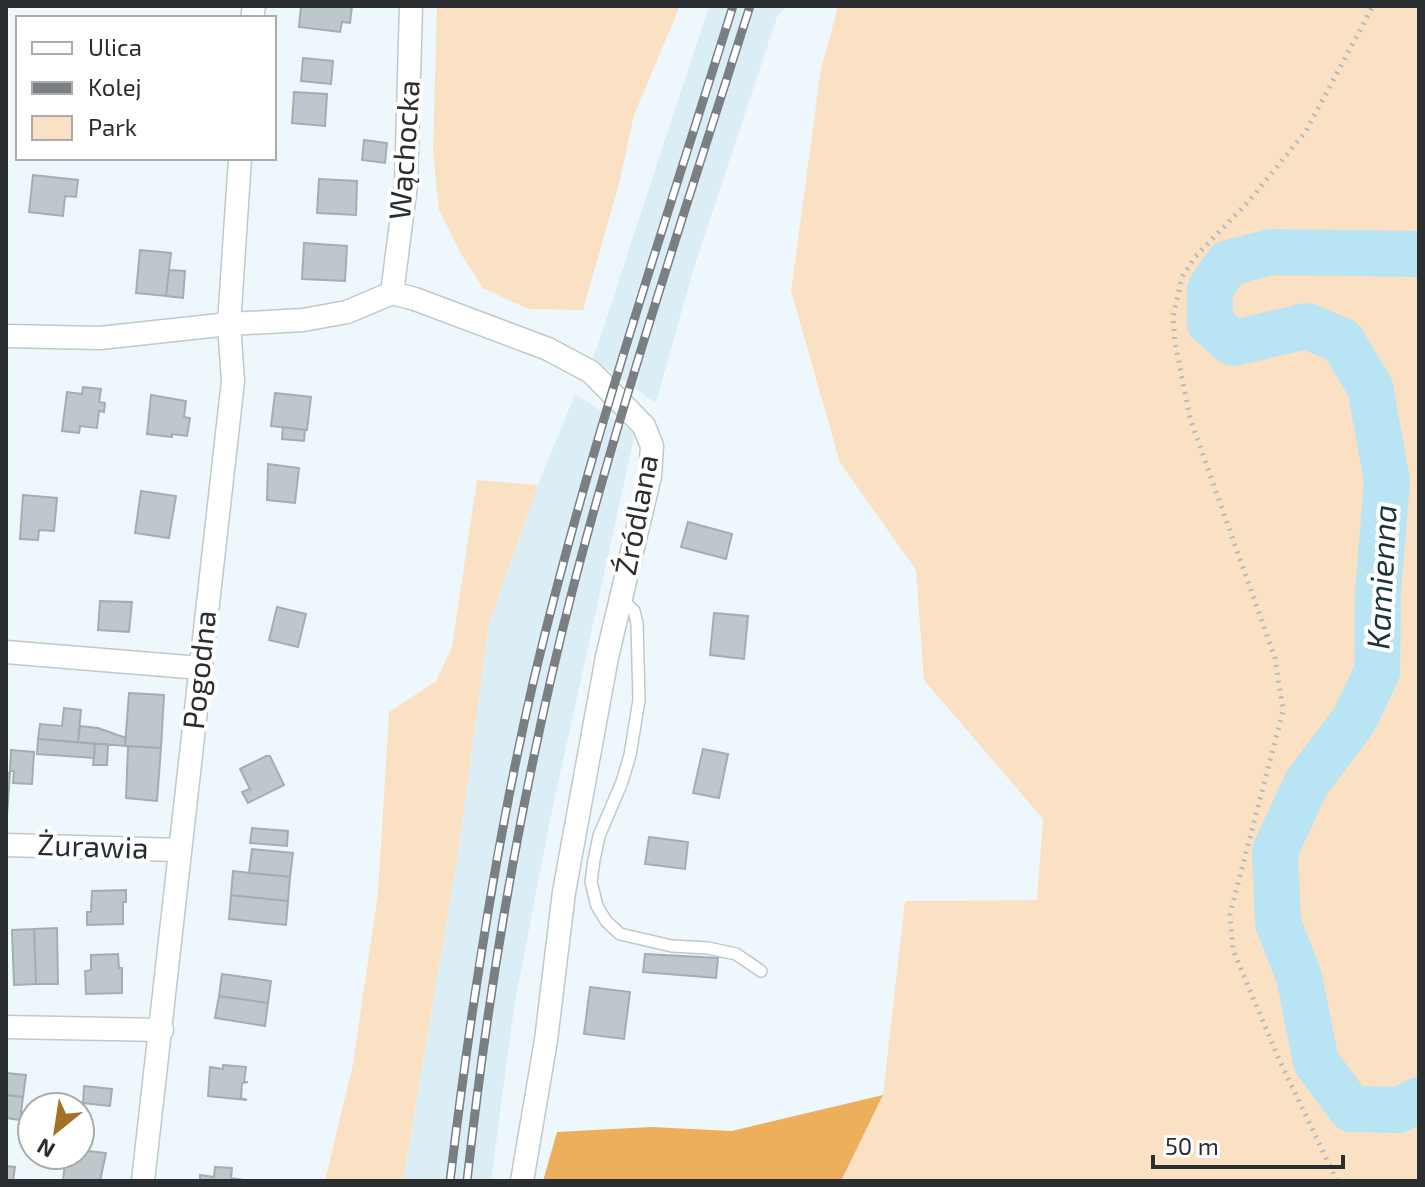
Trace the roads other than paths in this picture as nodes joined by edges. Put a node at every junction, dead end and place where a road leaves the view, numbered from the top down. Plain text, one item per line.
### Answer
1 (411, 6) edge
2 (240, 160) edge
3 (392, 293) junction
4 (229, 324) junction
5 (6, 336) edge
6 (620, 599) junction
7 (6, 652) edge
8 (200, 668) junction
9 (6, 845) edge
10 (180, 850) junction
11 (564, 892) junction
12 (594, 898) junction
13 (761, 971) dead end
14 (6, 1027) edge
15 (162, 1030) junction
16 (143, 1181) edge
17 (522, 1181) edge

1 - 3 street, Wąchocka
2 - 4 street, Pogodna
3 - 4 street
3 - 6 street, Źródlana
4 - 5 street
4 - 8 street, Pogodna
6 - 11 street, Źródlana
6 - 12 lane
7 - 8 street
8 - 10 street, Pogodna
9 - 10 street, Żurawia
10 - 15 street, Pogodna
11 - 12 lane
11 - 17 street, Źródlana
12 - 13 lane
14 - 15 street
15 - 16 street, Pogodna

